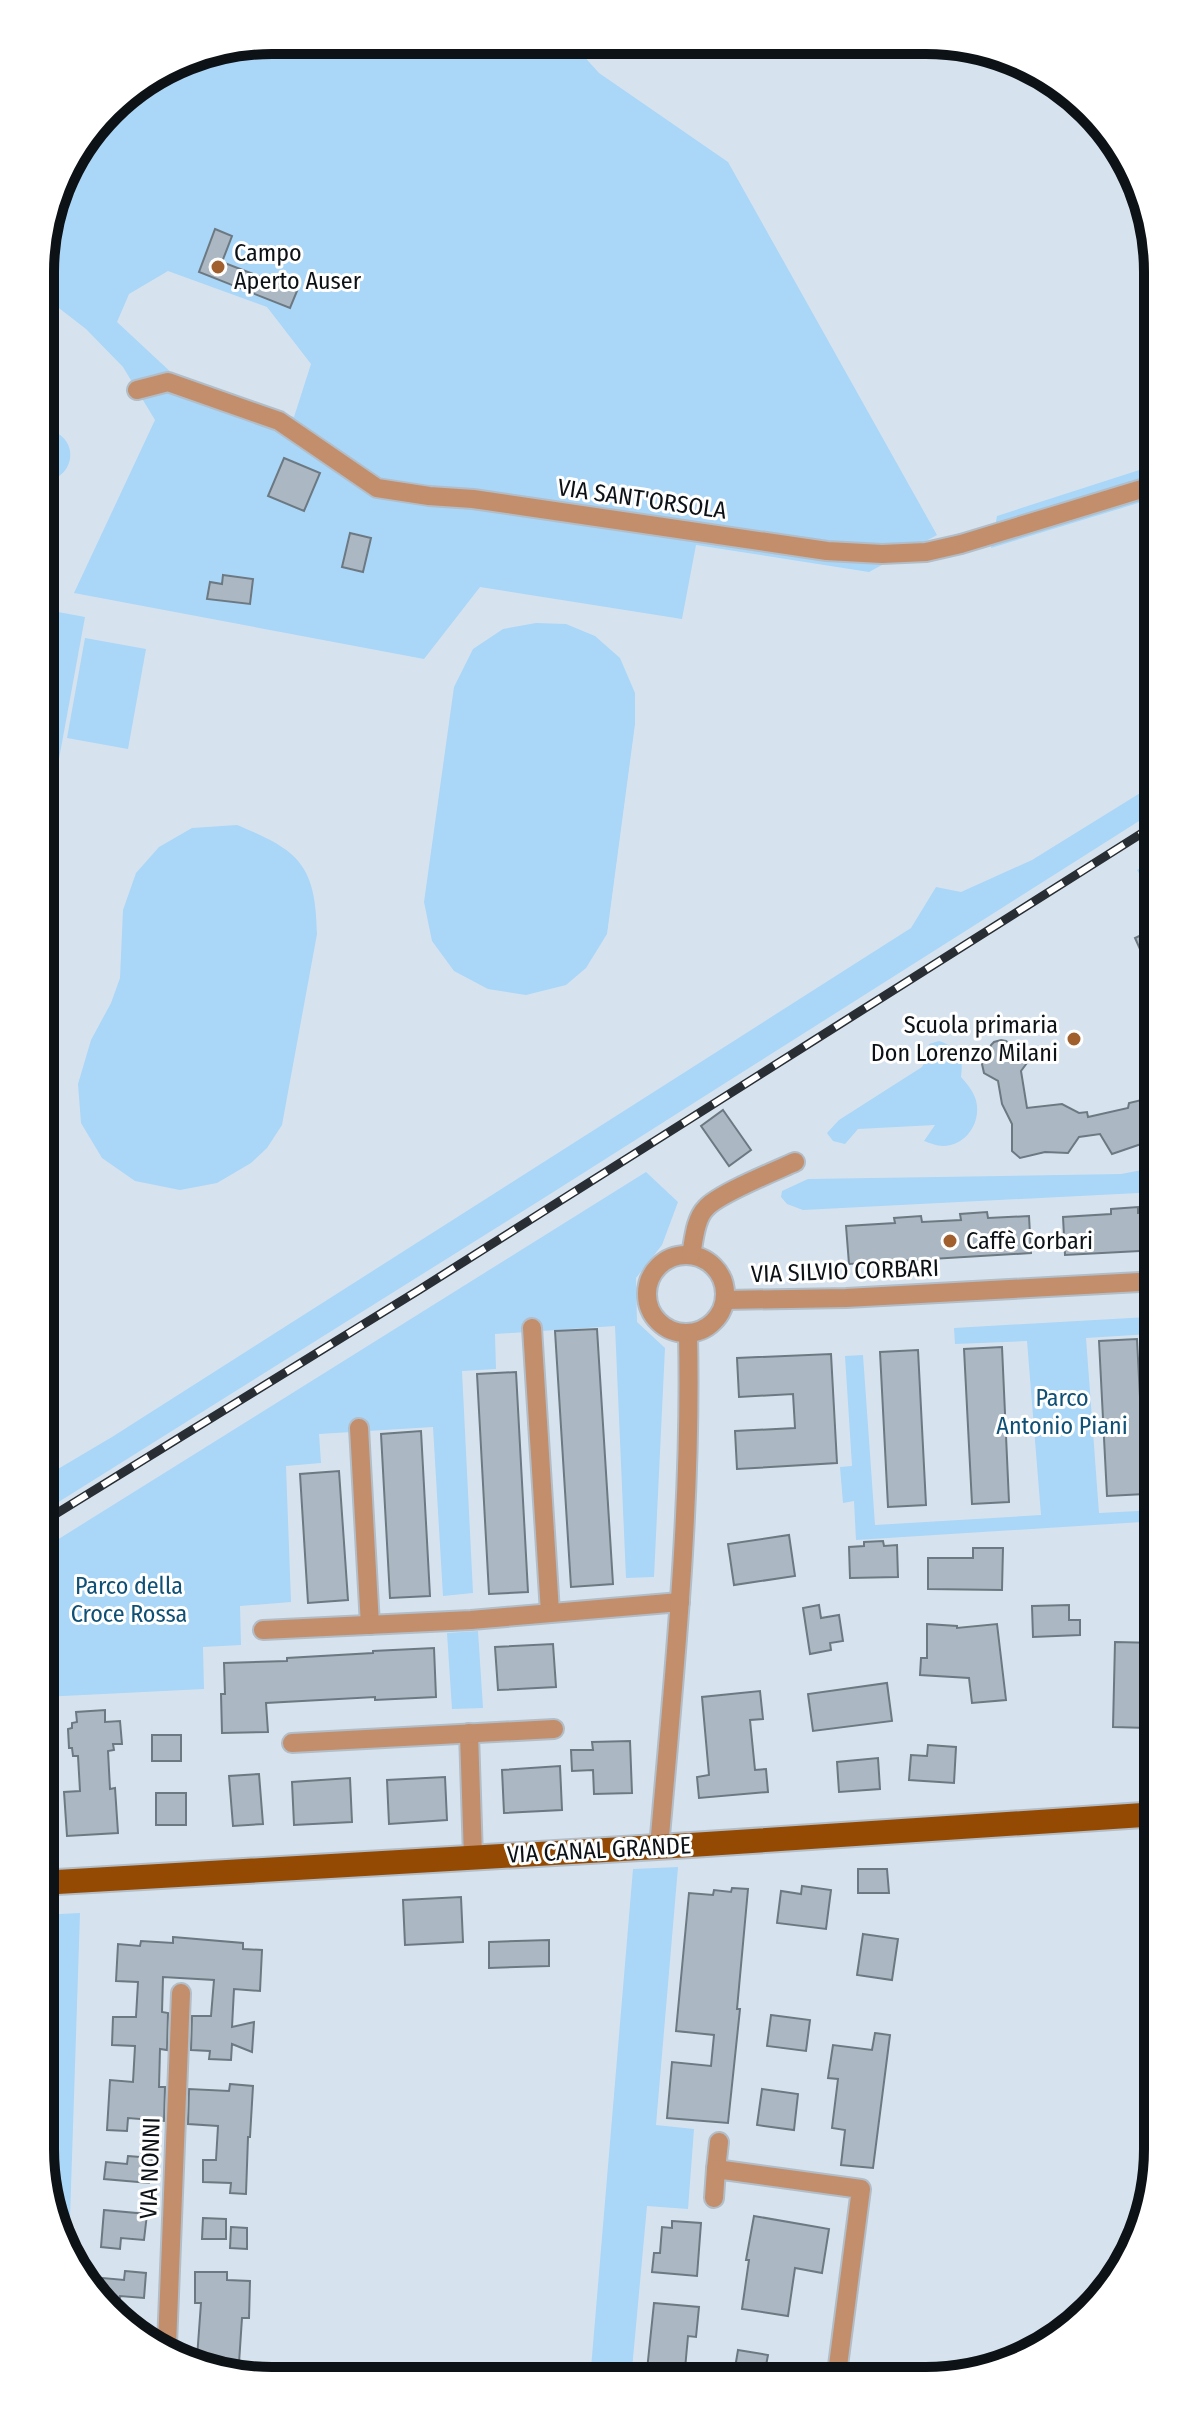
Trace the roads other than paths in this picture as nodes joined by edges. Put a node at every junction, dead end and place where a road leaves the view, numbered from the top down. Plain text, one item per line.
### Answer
1 (137, 390) dead end
2 (1144, 488) edge
3 (795, 1162) dead end
4 (691, 1255) junction
5 (1144, 1282) edge
6 (725, 1300) junction
7 (532, 1328) dead end
8 (688, 1334) junction
9 (359, 1428) dead end
10 (680, 1602) junction
11 (550, 1612) junction
12 (370, 1625) junction
13 (263, 1630) dead end
14 (554, 1729) dead end
15 (469, 1733) junction
16 (292, 1743) dead end
17 (1144, 1815) edge
18 (659, 1847) junction
19 (473, 1857) junction
20 (54, 1882) edge
21 (181, 1993) dead end
22 (719, 2142) dead end
23 (716, 2169) junction
24 (714, 2198) dead end
25 (167, 2340) edge
26 (838, 2367) edge

1 - 2 street, VIA SANT'ORSOLA
3 - 4 street
4 - 6 street, VIA SILVIO CORBARI
4 - 8 street
5 - 6 street, VIA SILVIO CORBARI
6 - 8 street, VIA SILVIO CORBARI
7 - 11 street
8 - 10 street
9 - 12 street
10 - 11 street
10 - 18 street
11 - 12 street
12 - 13 street
14 - 15 street
15 - 16 street
15 - 19 street
17 - 18 main road, VIA CANAL GRANDE
18 - 19 main road, VIA CANAL GRANDE
19 - 20 main road, VIA CANAL GRANDE
21 - 25 street, VIA NONNI
22 - 23 street
23 - 24 street
23 - 26 street

